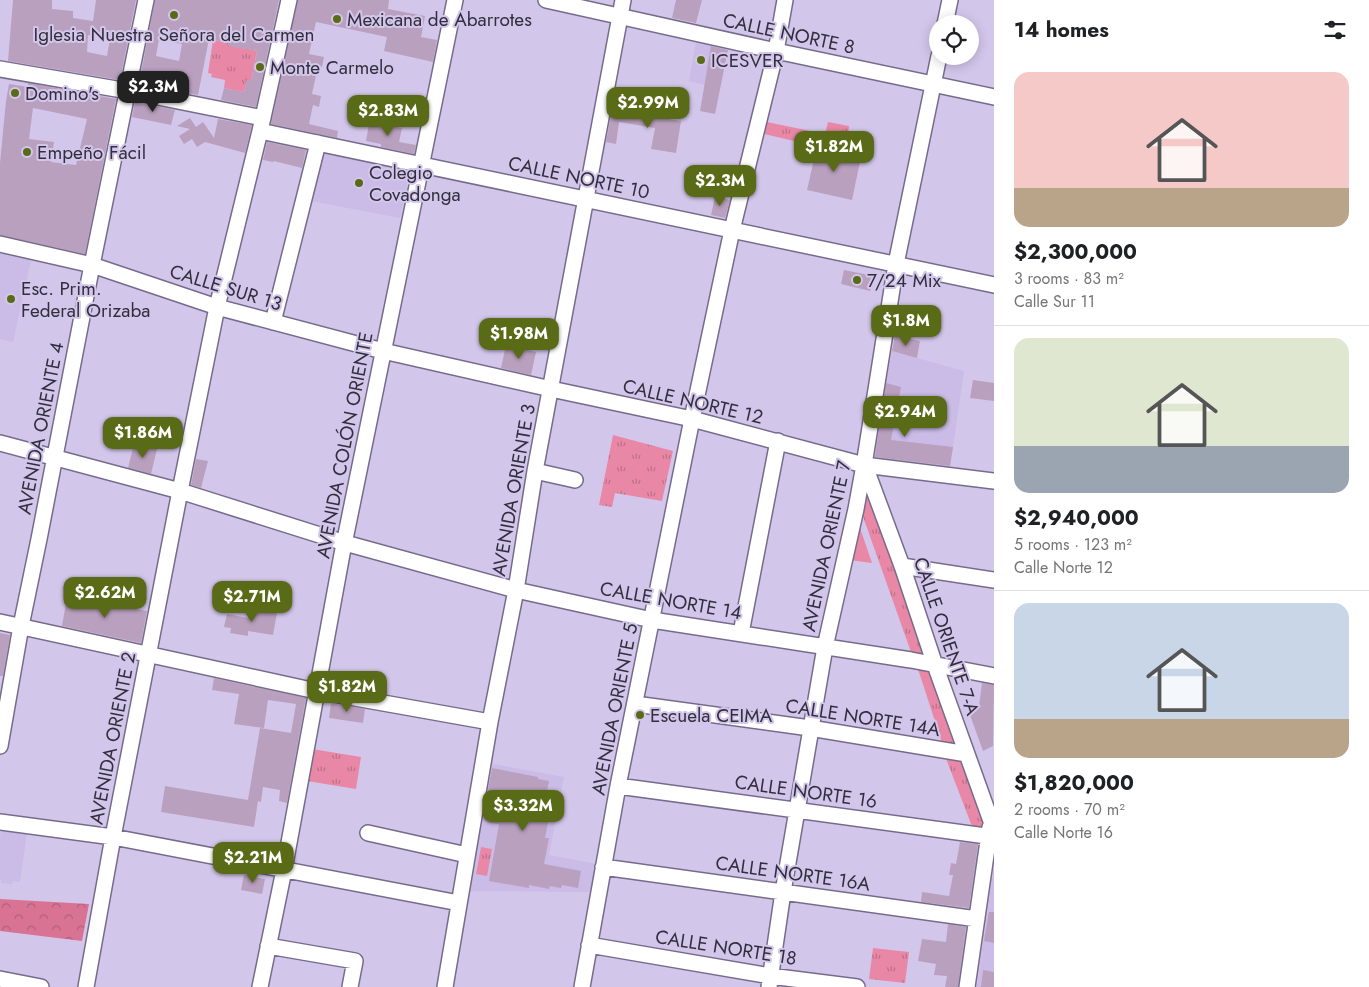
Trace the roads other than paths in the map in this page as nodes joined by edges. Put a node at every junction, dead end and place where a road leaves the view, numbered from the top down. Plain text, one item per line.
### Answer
1 (146, 0) edge
2 (289, 0) edge
3 (455, 0) edge
4 (546, 0) edge
5 (623, 0) edge
6 (784, 0) edge
7 (950, 0) edge
8 (947, 15) edge
9 (620, 16) junction
10 (776, 51) junction
11 (937, 65) edge
12 (0, 69) edge
13 (934, 85) junction
14 (128, 91) junction
15 (994, 97) edge
16 (262, 124) junction
17 (318, 143) junction
18 (421, 164) junction
19 (586, 199) junction
20 (732, 230) junction
21 (0, 244) edge
22 (896, 264) junction
23 (92, 265) junction
24 (994, 285) edge
25 (217, 307) junction
26 (273, 322) junction
27 (383, 351) junction
28 (551, 389) junction
29 (692, 419) junction
30 (778, 442) junction
31 (0, 443) edge
32 (55, 459) junction
33 (864, 465) junction
34 (535, 471) junction
35 (575, 480) dead end
36 (994, 482) edge
37 (180, 491) junction
38 (344, 543) junction
39 (902, 566) junction
40 (994, 580) edge
41 (516, 590) junction
42 (652, 620) junction
43 (0, 622) edge
44 (21, 626) junction
45 (741, 633) junction
46 (825, 647) junction
47 (149, 655) junction
48 (935, 665) junction
49 (994, 676) edge
50 (316, 691) junction
51 (635, 704) junction
52 (490, 722) junction
53 (810, 728) junction
54 (0, 746) edge
55 (966, 754) junction
56 (618, 786) junction
57 (994, 801) edge
58 (798, 810) junction
59 (0, 822) edge
60 (992, 829) edge
61 (368, 833) dead end
62 (113, 837) junction
63 (467, 855) junction
64 (603, 867) junction
65 (284, 870) junction
66 (783, 892) junction
67 (459, 904) junction
68 (977, 919) junction
69 (589, 945) junction
70 (268, 946) junction
71 (0, 979) edge
72 (769, 982) edge
73 (40, 987) edge
74 (86, 987) edge
75 (260, 987) edge
76 (350, 987) edge
77 (445, 987) edge
78 (582, 987) edge
79 (857, 987) edge
80 (967, 987) edge

1 - 14 street, AVENIDA ORIENTE 4
2 - 16 street, AVENIDA ORIENTE 2
3 - 18 street, AVENIDA COLÓN ORIENTE
4 - 9 street, CALLE NORTE 8
5 - 9 street, AVENIDA ORIENTE 3
6 - 10 street, AVENIDA ORIENTE 5
7 - 8 street
9 - 10 street, CALLE NORTE 8
9 - 19 street, AVENIDA ORIENTE 3
10 - 13 street, CALLE NORTE 8
10 - 20 street, AVENIDA ORIENTE 5
11 - 13 street, AVENIDA ORIENTE 7
12 - 14 street, CALLE NORTE 10
13 - 15 street, CALLE NORTE 8
13 - 22 street, AVENIDA ORIENTE 7
14 - 16 street, CALLE NORTE 10
14 - 23 street, AVENIDA ORIENTE 4
16 - 17 street, CALLE NORTE 10
16 - 25 street, AVENIDA ORIENTE 2
17 - 18 street, CALLE NORTE 10
17 - 26 street
18 - 19 street, CALLE NORTE 10
18 - 27 street, AVENIDA COLÓN ORIENTE
19 - 20 street, CALLE NORTE 10
19 - 28 street, AVENIDA ORIENTE 3
20 - 22 street, CALLE NORTE 10
20 - 29 street, AVENIDA ORIENTE 5
21 - 23 street, CALLE SUR 13
22 - 24 street, CALLE NORTE 10
22 - 33 street, AVENIDA ORIENTE 7
23 - 25 street, CALLE SUR 13
23 - 32 street, AVENIDA ORIENTE 4
25 - 26 street, CALLE SUR 13
25 - 37 street, AVENIDA ORIENTE 2
26 - 27 street, CALLE SUR 13
27 - 28 street, CALLE NORTE 12
27 - 38 street, AVENIDA COLÓN ORIENTE
28 - 29 street, CALLE NORTE 12
28 - 34 street, AVENIDA ORIENTE 3
29 - 30 street, CALLE NORTE 12
29 - 42 street, AVENIDA ORIENTE 5
30 - 33 street, CALLE NORTE 12
30 - 45 street
31 - 32 street, CALLE NORTE 14
32 - 37 street, CALLE NORTE 14
32 - 44 street, AVENIDA ORIENTE 4
33 - 36 street, CALLE NORTE 12
33 - 39 street, CALLE ORIENTE 7-A
33 - 46 street, AVENIDA ORIENTE 7
34 - 35 street
34 - 41 street, AVENIDA ORIENTE 3
37 - 38 street, CALLE NORTE 14
37 - 47 street, AVENIDA ORIENTE 2
38 - 41 street, CALLE NORTE 14
38 - 50 street, AVENIDA COLÓN ORIENTE
39 - 40 street
39 - 48 street, CALLE ORIENTE 7-A
41 - 42 street, CALLE NORTE 14
41 - 52 street, AVENIDA ORIENTE 3
42 - 45 street, CALLE NORTE 14
42 - 51 street, AVENIDA ORIENTE 5
43 - 44 street
44 - 47 street
44 - 54 street, AVENIDA ORIENTE 4
45 - 46 street, CALLE NORTE 14
46 - 48 street, CALLE NORTE 14
46 - 53 street, AVENIDA ORIENTE 7
47 - 50 street
47 - 62 street, AVENIDA ORIENTE 2
48 - 49 street, CALLE NORTE 14
48 - 55 street, CALLE ORIENTE 7-A
50 - 52 street
50 - 65 street, AVENIDA COLÓN ORIENTE
51 - 53 street, CALLE NORTE 14A
51 - 56 street, AVENIDA ORIENTE 5
52 - 63 street, AVENIDA ORIENTE 3
53 - 55 street, CALLE NORTE 14A
53 - 58 street, AVENIDA ORIENTE 7
55 - 60 street, CALLE ORIENTE 7-A
56 - 58 street, CALLE NORTE 16
56 - 64 street, AVENIDA ORIENTE 5
57 - 60 street
58 - 60 street, CALLE NORTE 16
58 - 66 street, AVENIDA ORIENTE 7
59 - 62 street
60 - 68 street
61 - 63 street
62 - 65 street
62 - 74 street, AVENIDA ORIENTE 2
63 - 67 street, AVENIDA ORIENTE 3
64 - 66 street, CALLE NORTE 16A
64 - 69 street, AVENIDA ORIENTE 5
65 - 67 street
65 - 70 street, AVENIDA COLÓN ORIENTE
66 - 68 street, CALLE NORTE 16A
66 - 72 street, AVENIDA ORIENTE 7
67 - 77 street, AVENIDA ORIENTE 3
68 - 80 street
69 - 72 street, CALLE NORTE 18
69 - 78 street, AVENIDA ORIENTE 5
70 - 75 street, AVENIDA COLÓN ORIENTE
70 - 76 street
71 - 73 street
72 - 79 street, CALLE NORTE 18

